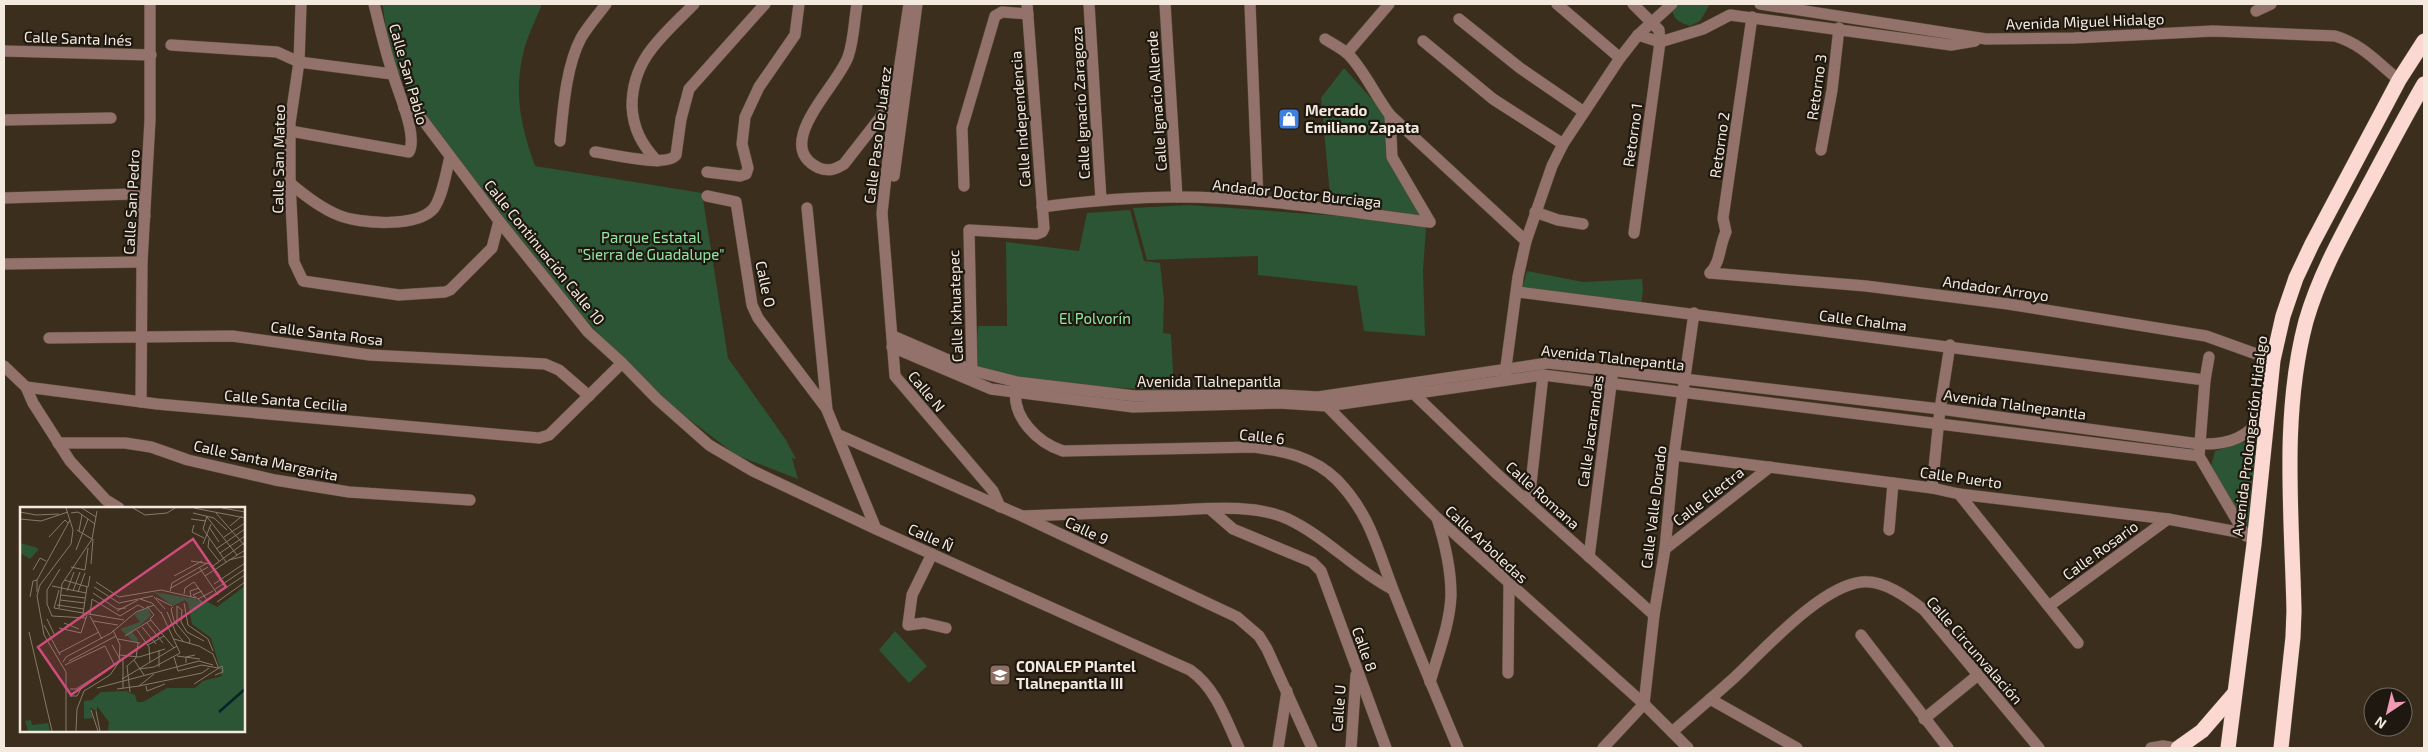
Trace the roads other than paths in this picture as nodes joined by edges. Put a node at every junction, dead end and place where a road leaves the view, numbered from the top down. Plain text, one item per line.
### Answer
1 (150, 4) edge
2 (374, 4) edge
3 (606, 4) edge
4 (694, 4) edge
5 (764, 4) edge
6 (799, 4) edge
7 (857, 4) edge
8 (909, 4) edge
9 (917, 4) edge
10 (1090, 4) edge
11 (1165, 4) edge
12 (1250, 4) edge
13 (1389, 4) edge
14 (1557, 4) edge
15 (1633, 4) edge
16 (1672, 4) edge
17 (1726, 4) edge
18 (1760, 4) edge
19 (2271, 4) edge
20 (300, 5) dead end
21 (1027, 9) edge
22 (2256, 11) dead end
23 (1730, 16) junction
24 (1752, 17) junction
25 (1459, 19) dead end
26 (1652, 22) junction
27 (1839, 28) junction
28 (1638, 34) junction
29 (1325, 39) dead end
30 (1986, 39) junction
31 (2424, 41) edge
32 (1423, 42) dead end
33 (1660, 42) junction
34 (171, 45) dead end
35 (4, 51) edge
36 (1347, 53) junction
37 (151, 55) junction
38 (1620, 58) junction
39 (2424, 59) edge
40 (299, 62) junction
41 (392, 74) junction
42 (2399, 80) junction
43 (2424, 84) edge
44 (894, 104) junction
45 (404, 108) junction
46 (1584, 112) junction
47 (1390, 116) junction
48 (111, 118) dead end
49 (2404, 119) junction
50 (4, 120) edge
51 (290, 131) junction
52 (560, 141) dead end
53 (1563, 144) junction
54 (1821, 150) dead end
55 (595, 152) dead end
56 (450, 156) junction
57 (657, 161) junction
58 (707, 172) dead end
59 (290, 183) junction
60 (964, 186) dead end
61 (706, 196) dead end
62 (1178, 197) junction
63 (4, 198) edge
64 (1101, 200) junction
65 (1258, 201) junction
66 (1042, 207) junction
67 (807, 208) dead end
68 (1535, 212) junction
69 (882, 213) junction
70 (145, 216) junction
71 (498, 221) junction
72 (1583, 224) dead end
73 (969, 230) joint
74 (1634, 233) dead end
75 (1526, 241) junction
76 (142, 262) junction
77 (4, 264) edge
78 (1710, 273) joint
79 (1518, 292) junction
80 (1694, 314) junction
81 (142, 336) junction
82 (49, 338) dead end
83 (892, 341) junction
84 (1950, 346) junction
85 (2209, 357) dead end
86 (2273, 360) junction
87 (622, 362) junction
88 (4, 366) edge
89 (1506, 368) junction
90 (1614, 369) junction
91 (972, 375) junction
92 (1543, 375) junction
93 (2205, 380) junction
94 (1504, 381) junction
95 (1017, 382) junction
96 (1611, 383) junction
97 (1684, 385) junction
98 (26, 387) junction
99 (1015, 394) junction
100 (1414, 394) junction
101 (589, 396) junction
102 (1318, 398) junction
103 (141, 402) junction
104 (1327, 406) junction
105 (1940, 409) junction
106 (827, 410) junction
107 (2267, 414) junction
108 (1938, 426) junction
109 (839, 435) junction
110 (58, 443) junction
111 (2199, 444) junction
112 (1674, 455) junction
113 (2199, 456) junction
114 (1770, 467) junction
115 (1893, 483) junction
116 (1932, 488) junction
117 (1959, 494) junction
118 (470, 500) dead end
119 (1529, 502) junction
120 (117, 507) edge
121 (1000, 507) junction
122 (1210, 509) junction
123 (1022, 516) junction
124 (1436, 517) junction
125 (2168, 519) junction
126 (876, 529) junction
127 (1889, 530) dead end
128 (2243, 533) junction
129 (2254, 544) junction
130 (1665, 549) junction
131 (932, 554) junction
132 (1589, 557) junction
133 (1509, 585) junction
134 (1392, 589) junction
135 (2049, 606) junction
136 (1654, 615) junction
137 (946, 628) dead end
138 (1861, 634) dead end
139 (2078, 643) dead end
140 (1356, 670) junction
141 (1508, 673) dead end
142 (1978, 675) junction
143 (1430, 682) junction
144 (1288, 691) junction
145 (2234, 694) junction
146 (1710, 699) junction
147 (1644, 704) junction
148 (1924, 719) junction
149 (1672, 732) junction
150 (1239, 748) edge
151 (1278, 748) edge
152 (1312, 748) edge
153 (1351, 748) edge
154 (1386, 748) edge
155 (1458, 748) edge
156 (1604, 748) edge
157 (1688, 748) edge
158 (1797, 748) edge
159 (1948, 748) edge
160 (2039, 748) edge
161 (2159, 748) edge
162 (2177, 748) edge
163 (2228, 748) edge
164 (2281, 748) edge

1 - 37 street, Calle San Pedro
2 - 41 street, Calle San Pablo
3 - 52 street
4 - 57 street
5 - 57 street
6 - 58 street
7 - 44 street
8 - 44 street, Calle Paso De Juárez
9 - 69 street, Calle Paso De Juárez
10 - 64 street, Calle Ignacio Zaragoza
11 - 62 street, Calle Ignacio Allende
12 - 65 street
13 - 36 street
14 - 38 street
15 - 26 street
16 - 26 street
17 - 23 street
18 - 30 street, Avenida Miguel Hidalgo
19 - 22 street
20 - 40 street, Calle San Mateo
21 - 60 street
21 - 66 street, Calle Independencia
23 - 24 street
23 - 33 street
24 - 27 street
24 - 78 street, Retorno 2
25 - 46 street
26 - 28 street
26 - 33 street
27 - 30 street
27 - 54 street, Retorno 3
28 - 33 street
28 - 38 street
29 - 36 street
30 - 42 street, Avenida Miguel Hidalgo
31 - 42 highway, Avenida Prolongación Hidalgo
32 - 53 street
33 - 74 street, Retorno 1
34 - 40 street
35 - 37 street, Calle Santa Inés
36 - 47 street
37 - 70 street, Calle San Pedro
38 - 46 street
39 - 42 highway
40 - 41 street
40 - 51 street, Calle San Mateo
41 - 45 street, Calle San Pablo
42 - 49 highway
42 - 86 highway, Avenida Prolongación Hidalgo
43 - 49 highway
44 - 69 street, Calle Paso De Juárez
45 - 51 street, Calle San Pablo
45 - 56 street, Calle Continuación Calle 10
46 - 53 street
47 - 65 street, Andador Doctor Burciaga
47 - 75 street
48 - 50 street
49 - 164 highway
51 - 59 street, Calle San Mateo
53 - 68 street
55 - 57 street
56 - 59 street
56 - 71 street, Calle Continuación Calle 10
59 - 71 street, Calle San Mateo
61 - 106 street, Calle O
62 - 64 street, Andador Doctor Burciaga
62 - 65 street, Andador Doctor Burciaga
63 - 70 street
64 - 66 street, Andador Doctor Burciaga
66 - 73 street, Calle Independencia
67 - 106 street
68 - 72 street
68 - 75 street
69 - 83 street, Calle N
70 - 76 street, Calle San Pedro
71 - 87 street, Calle Continuación Calle 10
73 - 91 street, Calle Ixhuatepec
75 - 79 street
76 - 77 street
76 - 81 street, Calle San Pedro
78 - 86 street, Andador Arroyo
79 - 80 street, Calle Chalma
79 - 89 street
80 - 84 street, Calle Chalma
80 - 97 street, Calle Valle Dorado
81 - 82 street, Calle Santa Rosa
81 - 101 street, Calle Santa Rosa
81 - 103 street, Calle San Pedro
83 - 91 street, Avenida Tlalnepantla
83 - 121 street, Calle N
84 - 93 street, Calle Chalma
84 - 105 street
85 - 93 street
86 - 107 highway, Avenida Prolongación Hidalgo
87 - 101 street
87 - 126 street, Calle Continuación Calle 10
88 - 98 street
89 - 90 street, Avenida Tlalnepantla
89 - 94 street
89 - 102 street, Avenida Tlalnepantla
90 - 96 street, Calle Jacarandas
90 - 97 street, Avenida Tlalnepantla
91 - 95 street, Avenida Tlalnepantla
91 - 99 street, Avenida Tlalnepantla
92 - 94 street, Avenida Tlalnepantla
92 - 96 street, Avenida Tlalnepantla
92 - 119 street
93 - 111 street
94 - 100 street, Avenida Tlalnepantla
95 - 99 street, Calle 6
95 - 102 street, Avenida Tlalnepantla
96 - 97 street, Avenida Tlalnepantla
96 - 132 street, Calle Jacarandas
97 - 105 street, Avenida Tlalnepantla
97 - 108 street, Avenida Tlalnepantla
97 - 112 street, Calle Valle Dorado
98 - 103 street, Calle Santa Cecilia
98 - 110 street
99 - 104 street, Avenida Tlalnepantla
99 - 134 street, Calle 6
100 - 104 street, Avenida Tlalnepantla
100 - 119 street, Calle Romana
101 - 103 street, Calle Santa Cecilia
102 - 104 street, Calle Arboledas
104 - 124 street, Calle Arboledas
105 - 108 street
105 - 111 street, Avenida Tlalnepantla
106 - 109 street
107 - 111 street, Avenida Tlalnepantla
107 - 129 highway, Avenida Prolongación Hidalgo
108 - 113 street, Avenida Tlalnepantla
108 - 116 street
109 - 121 street, Calle 9
109 - 126 street
110 - 118 street, Calle Santa Margarita
110 - 120 street
111 - 113 street
112 - 114 street, Calle Puerto
112 - 130 street, Calle Valle Dorado
113 - 128 street
114 - 115 street, Calle Puerto
114 - 130 street, Calle Electra
115 - 116 street, Calle Puerto
115 - 127 street
116 - 117 street, Calle Puerto
117 - 125 street, Calle Puerto
117 - 135 street
119 - 132 street, Calle Romana
121 - 123 street, Calle 9
122 - 123 street
122 - 134 street
122 - 140 street, Calle 8
123 - 144 street, Calle 9
124 - 133 street, Calle Arboledas
124 - 143 street
125 - 128 street, Calle Puerto
125 - 135 street, Calle Rosario
126 - 131 street, Calle Ñ
128 - 129 street
129 - 145 highway, Avenida Prolongación Hidalgo
130 - 136 street, Calle Valle Dorado
131 - 137 street
131 - 150 street, Calle Ñ
132 - 136 street, Calle Romana
133 - 141 street
133 - 147 street, Calle Arboledas
134 - 143 street, Calle 6
135 - 139 street
136 - 147 street, Calle Valle Dorado
138 - 148 street
140 - 153 street, Calle U
140 - 154 street, Calle 8
142 - 146 street, Calle Circunvalación
142 - 148 street
142 - 160 street, Calle Circunvalación
143 - 155 street, Calle 6
144 - 151 street
144 - 152 street, Calle 9
145 - 162 highway
145 - 163 highway, Avenida Prolongación Hidalgo
146 - 149 street, Calle Circunvalación
146 - 158 street
147 - 149 street, Calle Arboledas
147 - 156 street
148 - 159 street
149 - 157 street, Calle Arboledas
161 - 162 street

